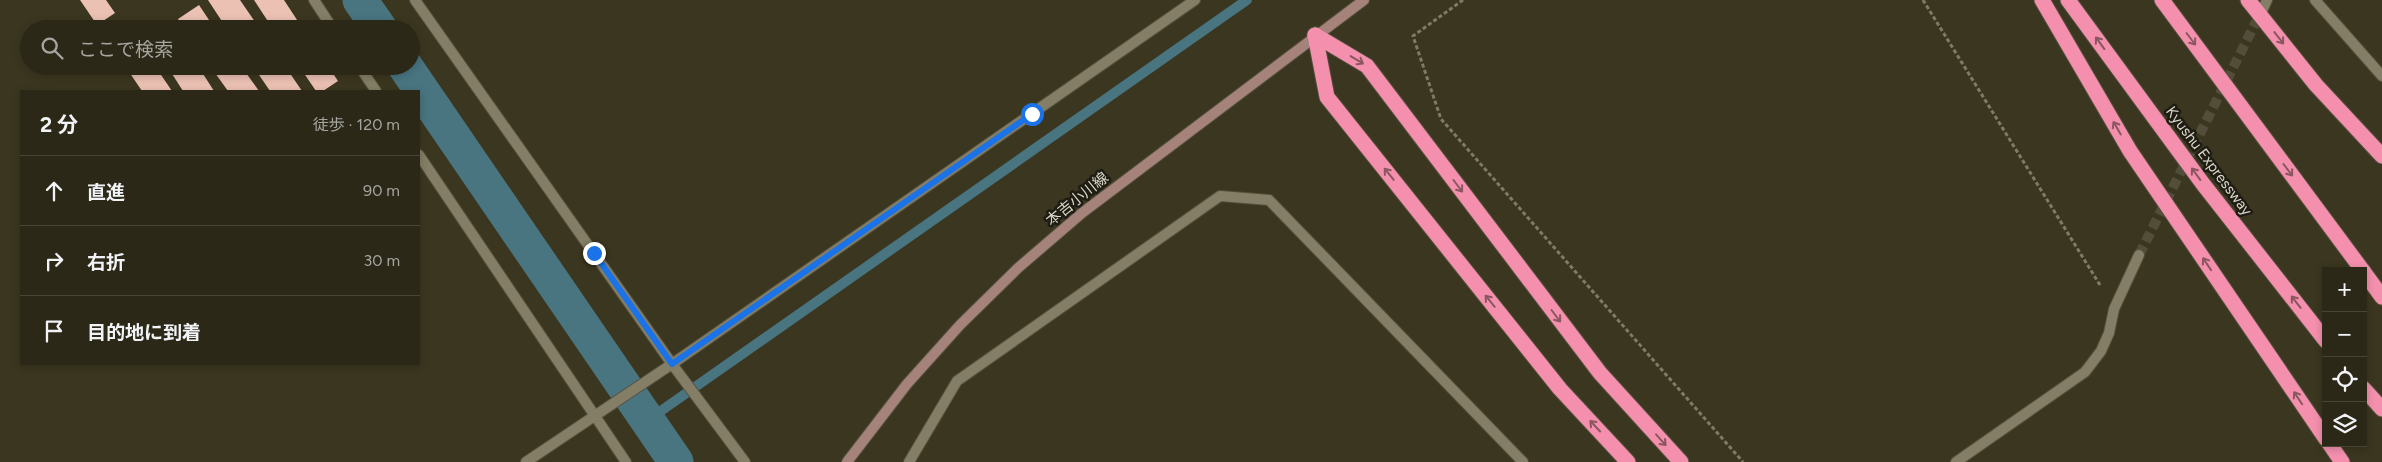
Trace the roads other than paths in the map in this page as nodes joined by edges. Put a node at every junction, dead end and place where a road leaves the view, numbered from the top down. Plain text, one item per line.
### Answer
1 (314, 0) edge
2 (415, 0) edge
3 (1195, 0) edge
4 (1364, 0) edge
5 (2042, 0) edge
6 (2068, 0) edge
7 (2162, 0) edge
8 (2248, 0) edge
9 (2267, 0) edge
10 (2315, 0) edge
11 (2262, 11) tunnel mouth
12 (327, 20) edge
13 (1316, 34) junction
14 (365, 75) edge
15 (2382, 76) edge
16 (375, 90) edge
17 (420, 156) edge
18 (2382, 156) edge
19 (2139, 255) tunnel mouth
20 (2360, 267) edge
21 (2367, 276) edge
22 (2382, 297) edge
23 (2322, 336) edge
24 (672, 364) junction
25 (2367, 392) edge
26 (2382, 409) edge
27 (595, 414) junction
28 (2322, 433) edge
29 (2332, 447) edge
30 (526, 462) edge
31 (626, 462) edge
32 (745, 462) edge
33 (847, 462) edge
34 (909, 462) edge
35 (1523, 462) edge
36 (1628, 462) edge
37 (1681, 462) edge
38 (1956, 462) edge
39 (2342, 462) edge

1 - 12 street
2 - 24 street
3 - 24 street
4 - 13 main road, 本吉小川線
28 -> 5 highway
23 -> 6 highway, Kyushu Expressway
7 -> 20 highway
8 -> 18 highway
9 - 11 street
10 - 15 street
13 - 33 main road, 本吉小川線
36 -> 13 highway
13 -> 37 highway
14 - 16 street
17 - 27 street
19 - 38 street
21 - 22 highway
24 - 27 street
24 - 32 street
25 - 26 highway
27 - 30 street
27 - 31 street
29 - 39 highway
34 - 35 street

